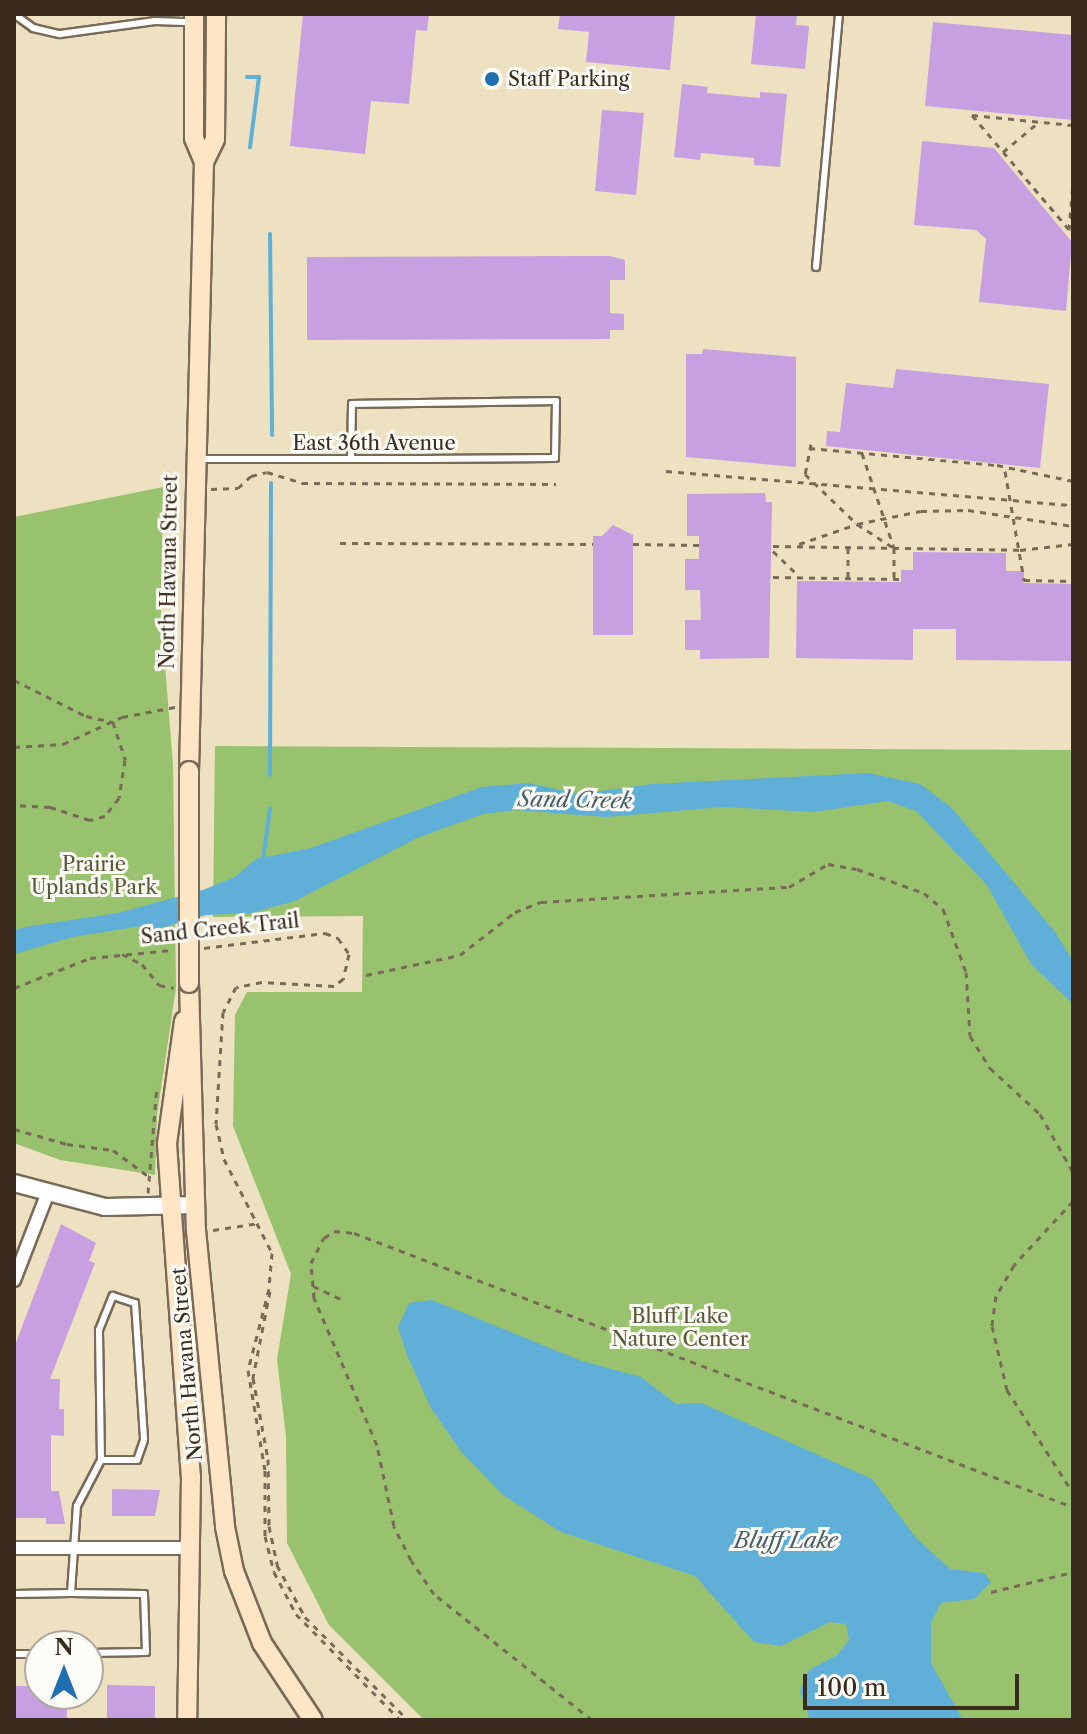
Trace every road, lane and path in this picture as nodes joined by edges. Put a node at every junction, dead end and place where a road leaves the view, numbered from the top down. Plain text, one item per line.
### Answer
1 (14, 14) edge
2 (216, 14) edge
3 (839, 14) edge
4 (194, 18) edge
5 (1040, 121) junction
6 (1073, 125) edge
7 (1003, 152) junction
8 (204, 162) junction
9 (1073, 182) edge
10 (1072, 230) edge
11 (816, 267) dead end
12 (862, 453) junction
13 (192, 459) junction
14 (351, 459) junction
15 (666, 471) dead end
16 (1005, 471) junction
17 (1073, 481) edge
18 (556, 484) dead end
19 (820, 487) junction
20 (211, 489) dead end
21 (875, 490) junction
22 (1009, 499) junction
23 (1073, 505) edge
24 (1012, 516) junction
25 (884, 517) junction
26 (857, 524) junction
27 (1073, 526) edge
28 (340, 543) dead end
29 (593, 544) dead end
30 (633, 544) dead end
31 (1073, 544) edge
32 (699, 545) dead end
33 (794, 546) junction
34 (848, 547) junction
35 (894, 548) junction
36 (1020, 550) junction
37 (773, 577) dead end
38 (801, 578) junction
39 (848, 578) junction
40 (894, 579) junction
41 (901, 579) dead end
42 (1073, 581) edge
43 (14, 680) edge
44 (113, 722) junction
45 (176, 722) dead end
46 (14, 747) edge
47 (14, 805) edge
48 (193, 949) dead end
49 (179, 950) dead end
50 (122, 954) junction
51 (366, 975) dead end
52 (183, 986) junction
53 (14, 988) edge
54 (14, 1129) edge
55 (1073, 1172) edge
56 (148, 1182) dead end
57 (14, 1183) edge
58 (47, 1195) junction
59 (1073, 1201) edge
60 (195, 1205) junction
61 (171, 1207) junction
62 (259, 1223) junction
63 (212, 1230) dead end
64 (15, 1275) edge
65 (313, 1286) junction
66 (269, 1289) junction
67 (341, 1299) dead end
68 (101, 1460) junction
69 (1073, 1493) edge
70 (1073, 1507) edge
71 (14, 1548) edge
72 (73, 1548) junction
73 (189, 1548) junction
74 (1073, 1572) edge
75 (991, 1592) dead end
76 (71, 1593) junction
77 (14, 1594) edge
78 (104, 1653) edge
79 (187, 1720) edge
80 (313, 1720) edge
81 (400, 1720) edge
82 (408, 1720) edge
83 (592, 1720) edge

1 - 4 lane
2 - 8 main road, North Havana Street
3 - 11 lane
4 - 8 main road, North Havana Street
5 - 6 path
5 - 7 path
5 - 7 path
7 - 10 path
8 - 13 main road, North Havana Street
9 - 10 path
12 - 16 path
12 - 19 path
12 - 21 path
13 - 14 lane, East 36th Avenue
13 - 52 main road, North Havana Street, bridge
14 - 14 lane, East 36th Avenue
15 - 19 path
16 - 17 path
16 - 22 path
18 - 20 path
19 - 21 path
19 - 26 path
21 - 22 path
21 - 25 path
22 - 23 path
22 - 24 path
24 - 25 path
24 - 27 path
24 - 36 path
25 - 26 path
25 - 35 path
26 - 33 path
26 - 35 path
28 - 29 path
30 - 32 path
31 - 36 path
33 - 34 path
33 - 38 path
34 - 35 path
34 - 39 path
35 - 36 path
35 - 40 path
36 - 42 path
37 - 38 path
38 - 39 path
39 - 40 path
40 - 41 path
43 - 44 path
44 - 45 path
44 - 46 path
44 - 47 path
48 - 62 path, Sand Creek Trail
49 - 50 path, Sand Creek Trail
50 - 52 path
50 - 53 path, Sand Creek Trail
51 - 55 path
52 - 60 main road, North Havana Street
52 - 61 main road, North Havana Street
54 - 56 path
57 - 58 street
58 - 61 street
58 - 64 street
59 - 69 path
60 - 61 street
60 - 80 main road, North Havana Street
61 - 73 main road, North Havana Street
62 - 63 path
62 - 66 path, Sand Creek Trail
65 - 67 path
65 - 70 path
65 - 83 path
66 - 81 path, Sand Creek Trail
66 - 82 path
68 - 68 lane
68 - 72 lane
71 - 72 street
72 - 73 street
72 - 76 lane
73 - 79 main road, North Havana Street
74 - 75 path
76 - 77 lane
76 - 78 lane

